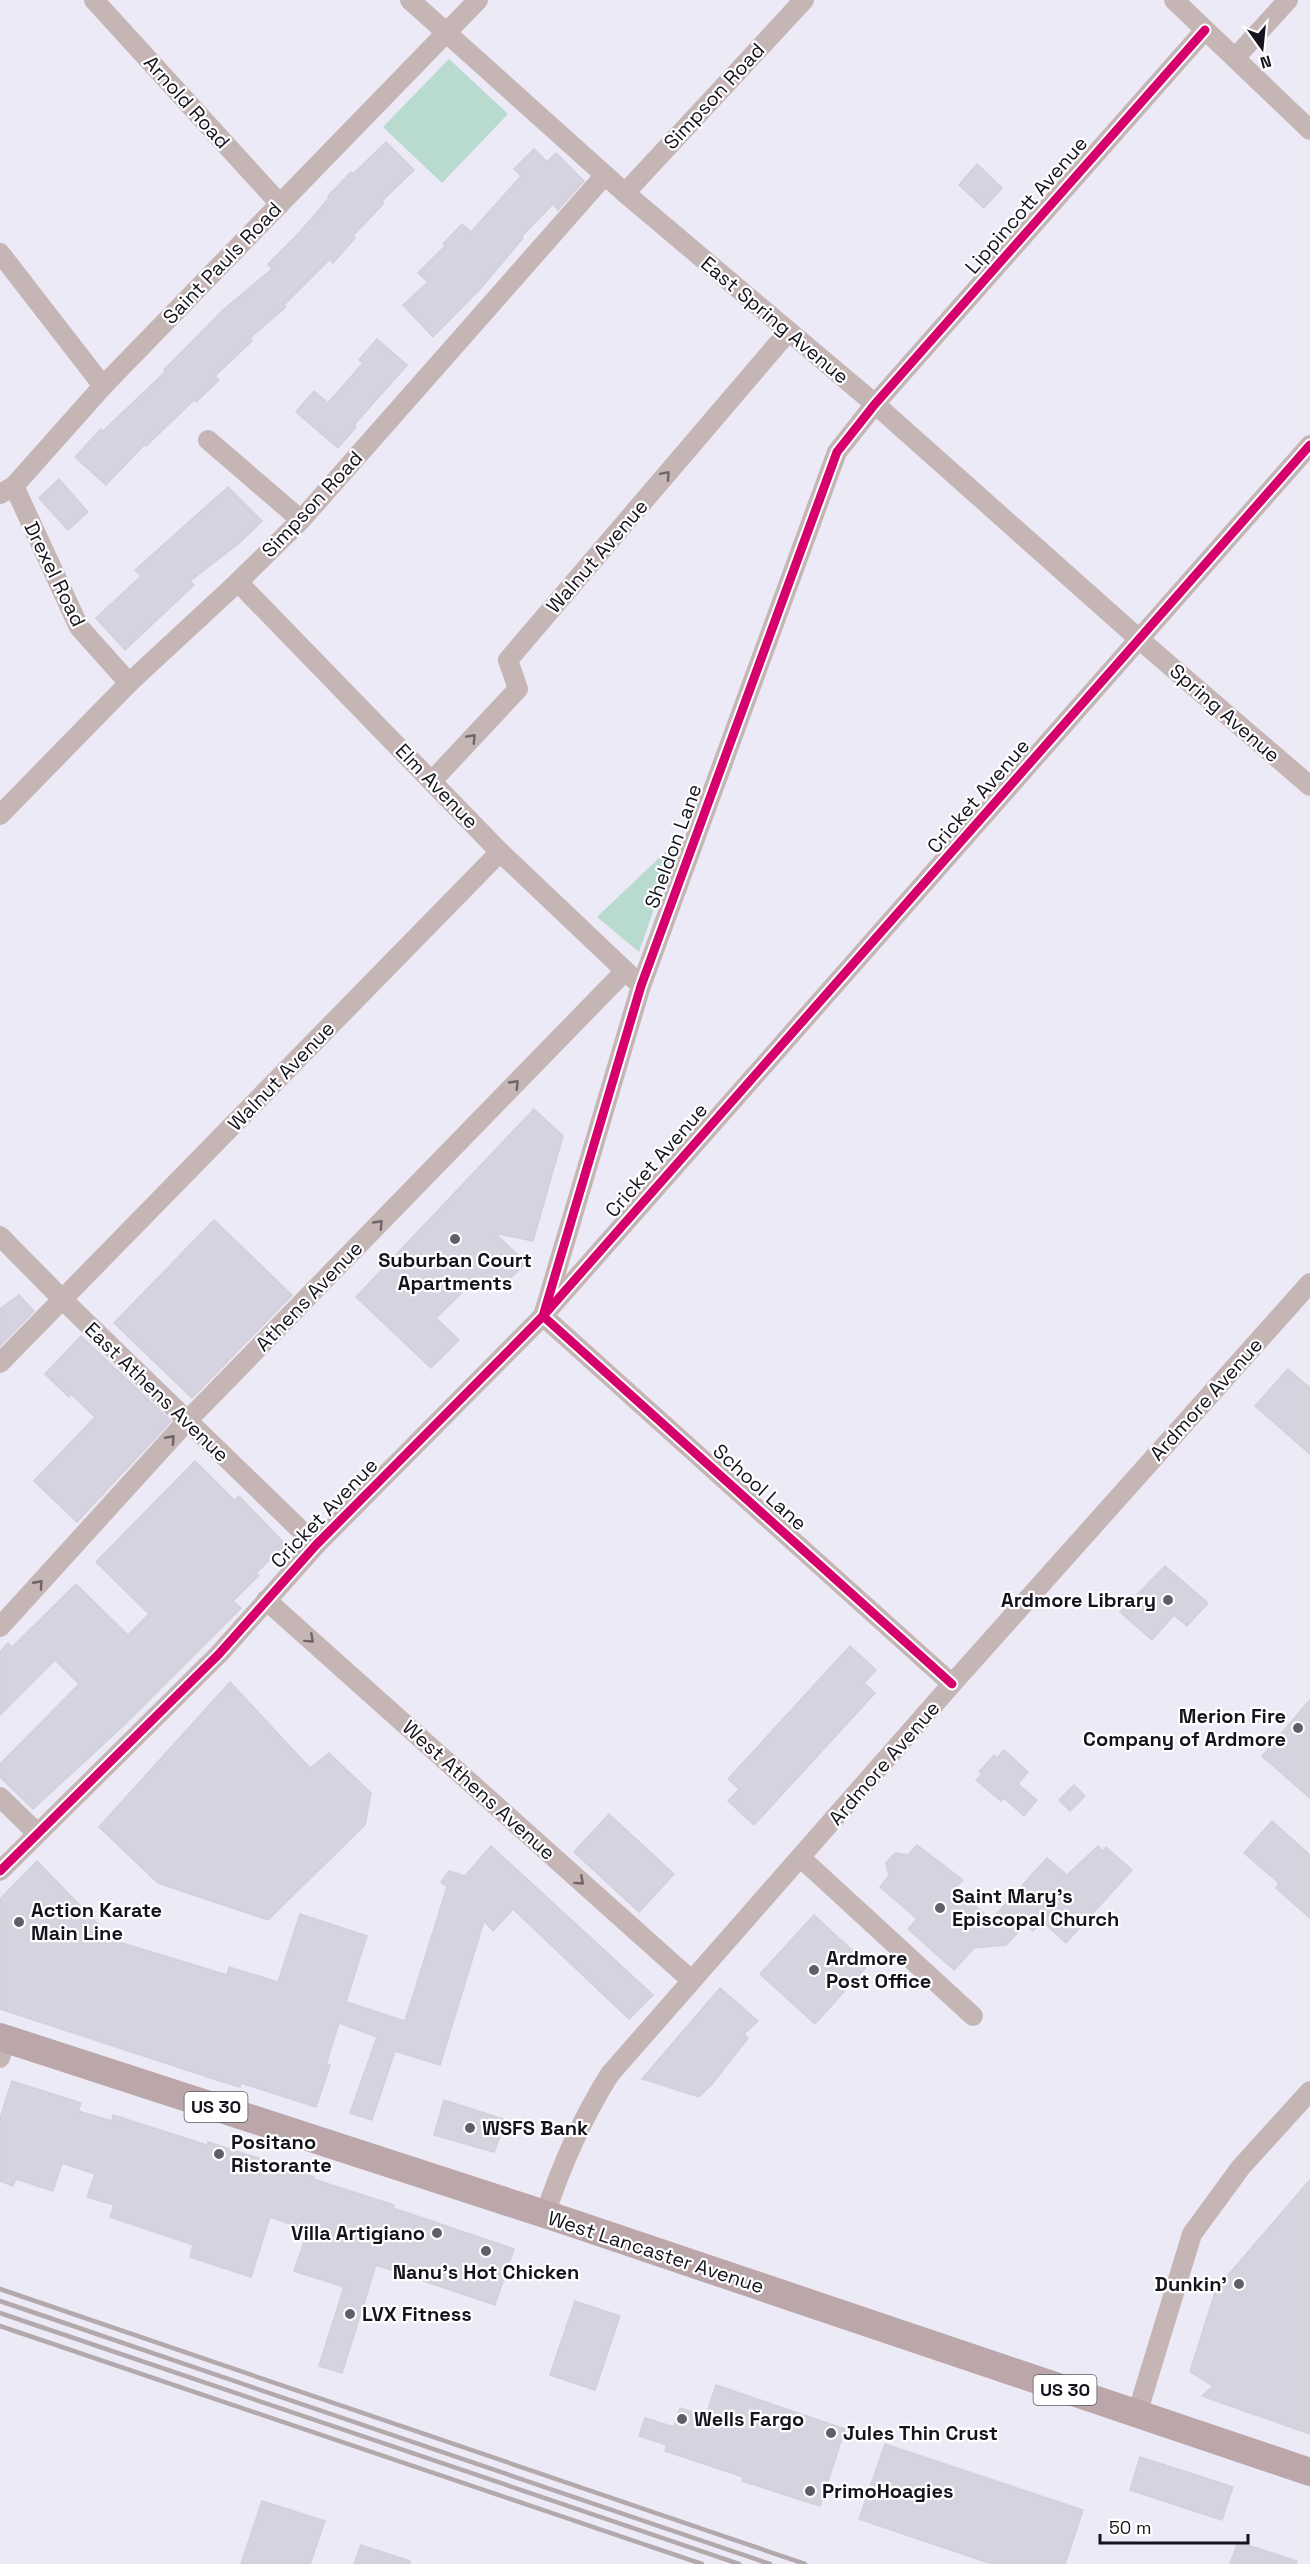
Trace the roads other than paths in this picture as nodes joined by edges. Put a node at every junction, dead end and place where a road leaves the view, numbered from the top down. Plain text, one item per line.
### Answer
1 (94, 0) edge
2 (410, 0) edge
3 (478, 0) edge
4 (804, 0) edge
5 (1174, 0) edge
6 (1288, 0) edge
7 (1205, 30) junction
8 (446, 34) junction
9 (1235, 58) junction
10 (1310, 130) edge
11 (605, 175) junction
12 (625, 193) junction
13 (280, 204) junction
14 (0, 253) edge
15 (788, 332) junction
16 (103, 387) junction
17 (875, 404) junction
18 (208, 440) dead end
19 (1310, 445) edge
20 (7, 490) edge
21 (301, 520) junction
22 (238, 582) junction
23 (1139, 639) junction
24 (129, 683) junction
25 (432, 781) junction
26 (1310, 786) edge
27 (0, 815) edge
28 (500, 852) junction
29 (625, 971) junction
30 (641, 986) junction
31 (2, 1243) edge
32 (1310, 1283) edge
33 (63, 1300) junction
34 (543, 1316) junction
35 (0, 1363) edge
36 (187, 1421) junction
37 (316, 1545) junction
38 (266, 1600) junction
39 (0, 1627) edge
40 (952, 1684) junction
41 (0, 1797) edge
42 (37, 1833) junction
43 (801, 1858) junction
44 (0, 1871) edge
45 (691, 1980) junction
46 (973, 2016) dead end
47 (2, 2044) edge
48 (1310, 2091) edge
49 (545, 2215) junction
50 (1137, 2414) junction
51 (1310, 2472) edge

1 - 13 street, Arnold Road
2 - 8 street, East Spring Avenue
3 - 8 street, Saint Pauls Road
4 - 12 street, Simpson Road
5 - 7 street
6 - 9 street
7 - 9 street
7 - 17 street, Lippincott Avenue
8 - 11 street, East Spring Avenue
8 - 13 street, Saint Pauls Road
9 - 10 street
11 - 12 street, East Spring Avenue
11 - 21 street, Simpson Road
12 - 15 street, East Spring Avenue
13 - 16 street, Saint Pauls Road
14 - 16 street
15 - 17 street, East Spring Avenue
25 -> 15 street, Walnut Avenue
16 - 20 street, Saint Pauls Road
17 - 23 street, East Spring Avenue
17 - 30 street, Sheldon Lane
18 - 21 street
19 - 23 street, Cricket Avenue
20 - 24 street, Drexel Road
21 - 22 street, Simpson Road
22 - 24 street, Simpson Road
22 - 25 street, Elm Avenue
23 - 26 street, Spring Avenue
23 - 34 street, Cricket Avenue
24 - 27 street, Simpson Road
25 - 28 street, Elm Avenue
28 - 29 street, Elm Avenue
28 - 33 street, Walnut Avenue
29 - 30 street, Elm Avenue
36 -> 29 street, Athens Avenue
30 - 34 street, Sheldon Lane
31 - 33 street, East Athens Avenue
32 - 40 street, Ardmore Avenue
33 - 35 street, Walnut Avenue
33 - 36 street, East Athens Avenue
34 - 37 street, Cricket Avenue
34 - 40 street, School Lane
36 - 37 street, East Athens Avenue
39 -> 36 street, Athens Avenue
37 - 38 street, Cricket Avenue
38 - 42 street, Cricket Avenue
38 -> 45 street, West Athens Avenue
40 - 43 street, Ardmore Avenue
41 - 42 street
42 - 44 street, Cricket Avenue
43 - 45 street, Ardmore Avenue
43 - 46 street
45 - 49 street, Ardmore Avenue
47 - 49 highway, West Lancaster Avenue / US 30
48 - 50 street
49 - 50 highway, West Lancaster Avenue / US 30
50 - 51 highway, West Lancaster Avenue / US 30

